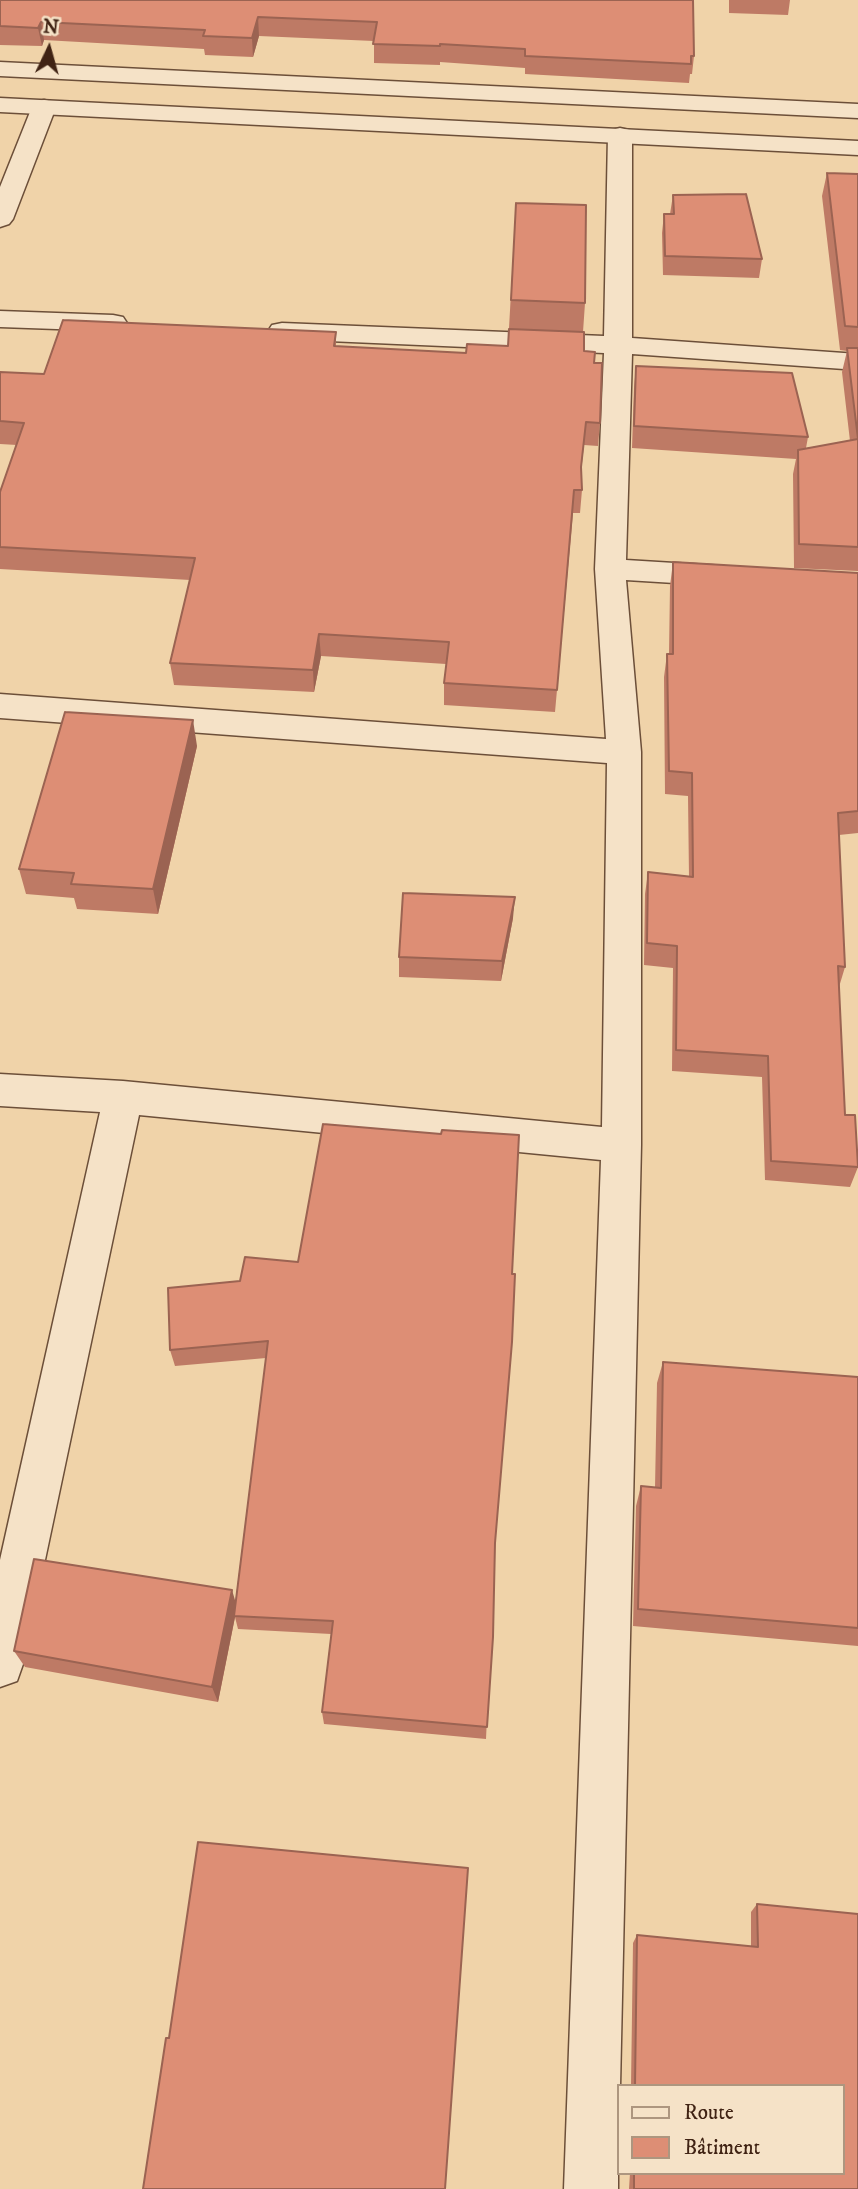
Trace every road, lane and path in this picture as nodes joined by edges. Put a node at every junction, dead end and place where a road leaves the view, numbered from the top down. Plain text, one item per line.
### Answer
1 (0, 69) edge
2 (0, 105) edge
3 (44, 107) junction
4 (858, 111) edge
5 (620, 135) junction
6 (858, 148) edge
7 (0, 219) edge
8 (0, 318) edge
9 (137, 324) edge
10 (261, 330) edge
11 (618, 345) junction
12 (858, 362) edge
13 (610, 569) junction
14 (748, 578) edge
15 (0, 706) edge
16 (624, 752) junction
17 (0, 1090) edge
18 (123, 1097) junction
19 (621, 1145) junction
20 (0, 1664) edge
21 (590, 2189) edge

1 - 4 street
2 - 3 street
3 - 5 street
3 - 7 street
5 - 6 street
5 - 11 street
8 - 9 street
10 - 11 street
11 - 12 street
11 - 13 street
13 - 14 street
13 - 16 street
15 - 16 street
16 - 19 street
17 - 18 street
18 - 19 street
18 - 20 street
19 - 21 street

